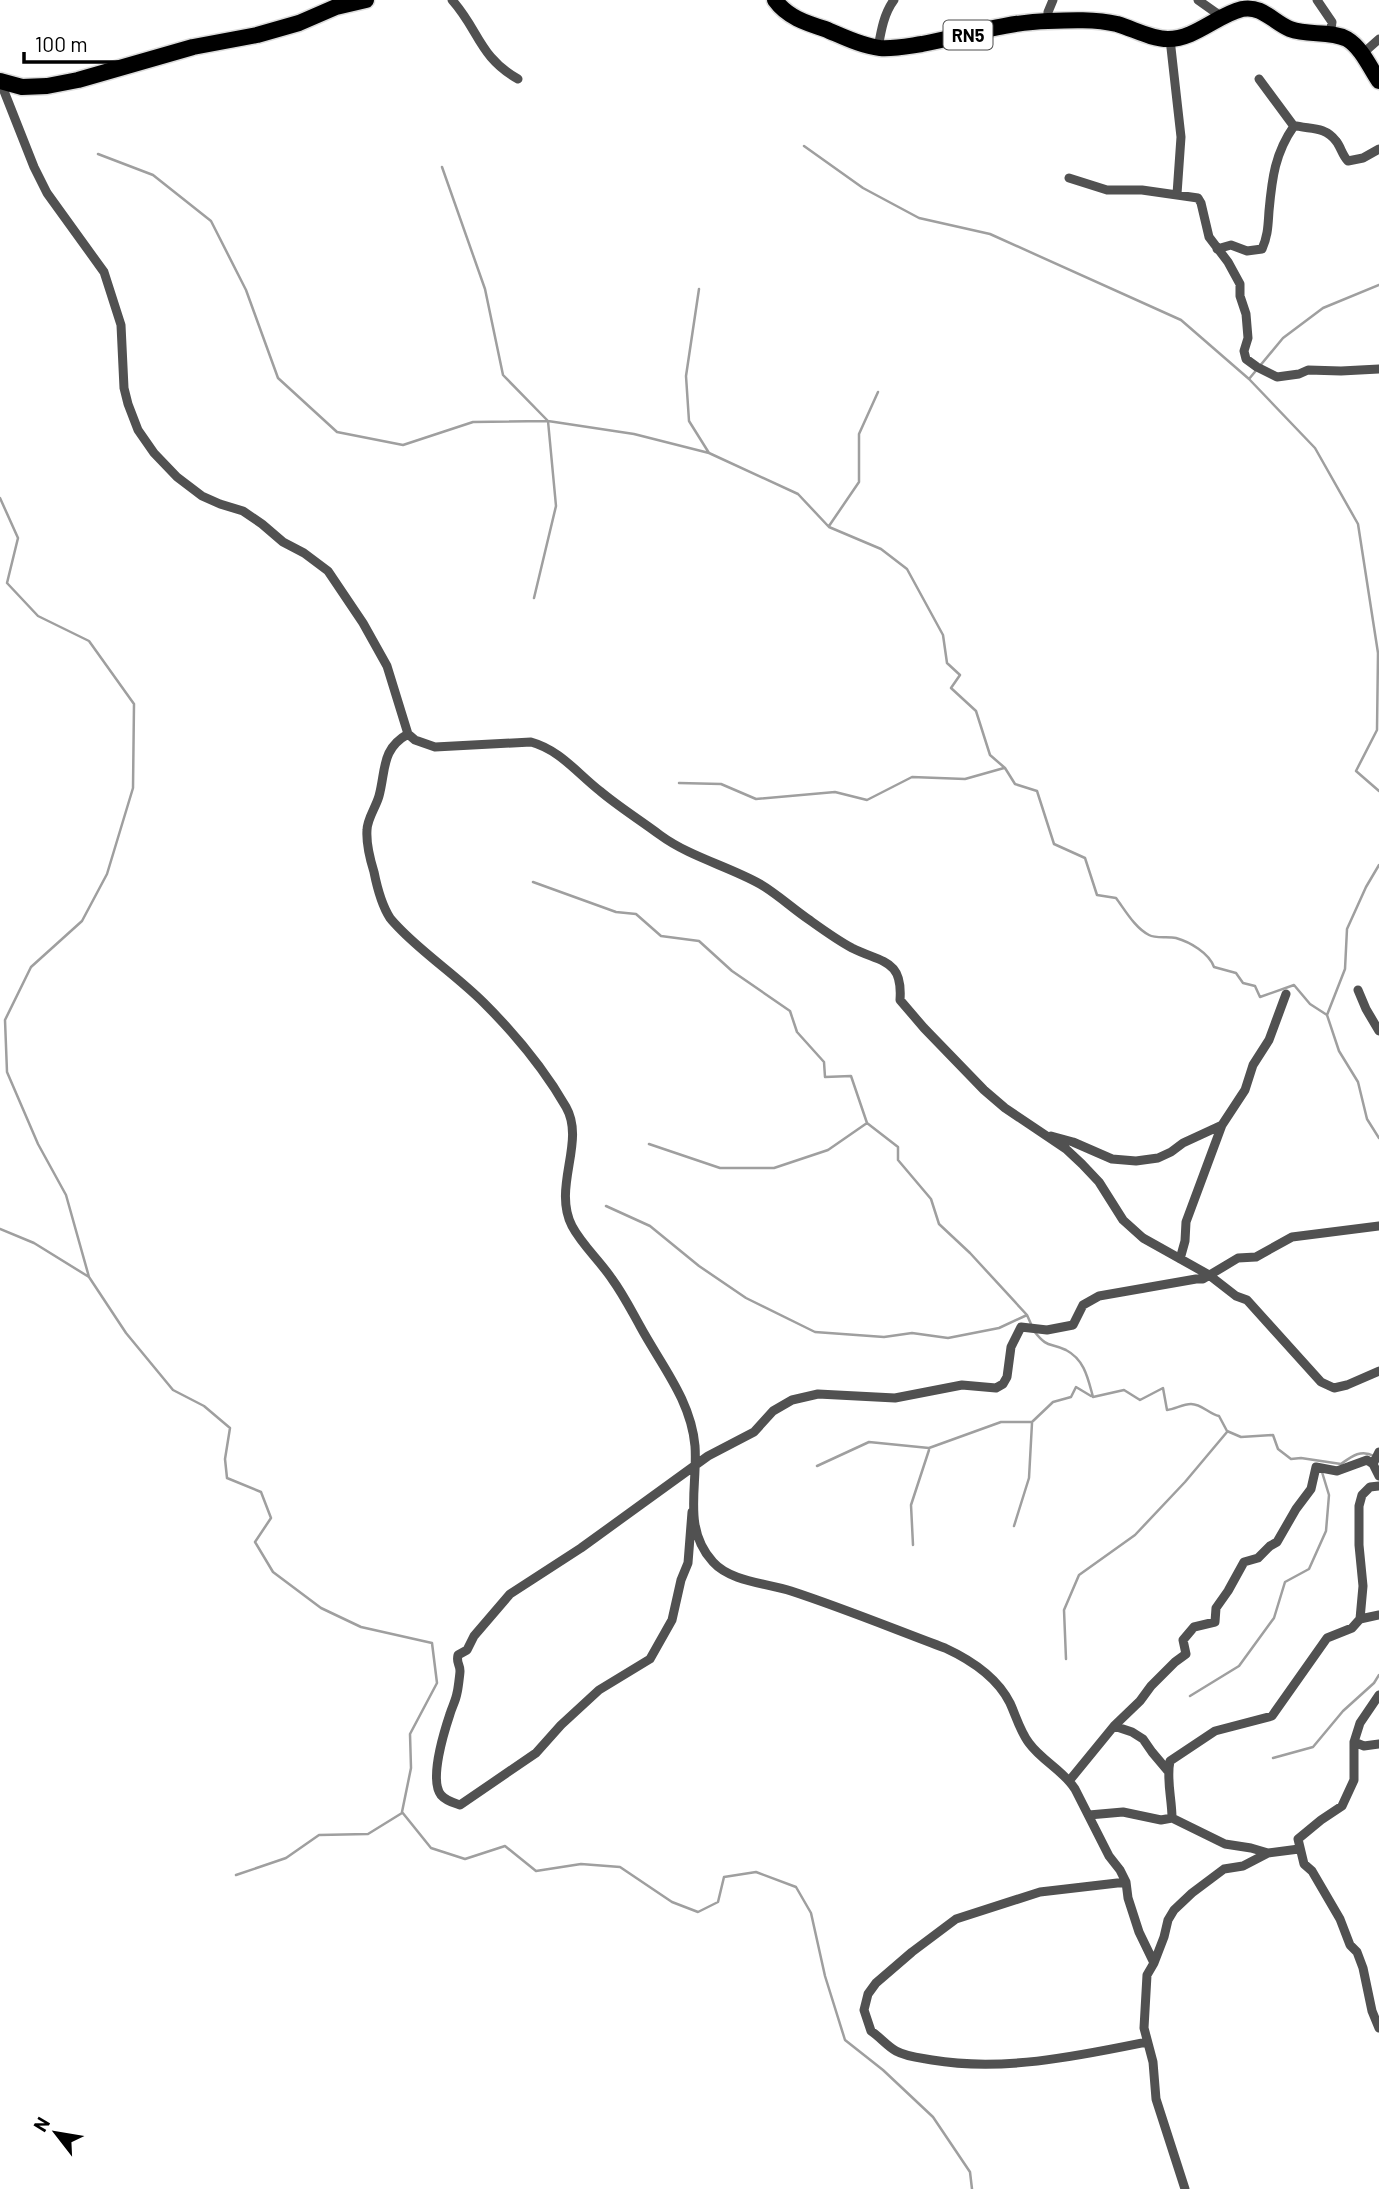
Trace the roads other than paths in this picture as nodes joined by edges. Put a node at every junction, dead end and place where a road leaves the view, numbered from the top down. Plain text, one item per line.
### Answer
1 (366, 0) edge
2 (452, 0) edge
3 (775, 0) edge
4 (894, 0) edge
5 (1054, 0) edge
6 (1198, 0) edge
7 (1317, 0) edge
8 (1222, 17) junction
9 (1048, 21) junction
10 (1330, 35) junction
11 (1170, 39) junction
12 (1379, 39) edge
13 (878, 48) junction
14 (1361, 55) junction
15 (518, 79) dead end
16 (1259, 79) dead end
17 (0, 81) edge
18 (1379, 81) edge
19 (1294, 125) junction
20 (1379, 149) edge
21 (1069, 178) dead end
22 (1177, 194) junction
23 (1217, 248) junction
24 (1379, 369) edge
25 (408, 734) junction
26 (1358, 990) dead end
27 (1286, 994) dead end
28 (1379, 1031) edge
29 (1222, 1125) junction
30 (1046, 1135) junction
31 (1379, 1226) edge
32 (1181, 1259) junction
33 (1209, 1275) junction
34 (1379, 1371) edge
35 (1379, 1452) edge
36 (1373, 1464) junction
37 (695, 1466) junction
38 (1379, 1476) edge
39 (1379, 1486) edge
40 (692, 1512) junction
41 (1379, 1615) edge
42 (1360, 1619) junction
43 (1379, 1695) edge
44 (1114, 1726) junction
45 (1354, 1742) junction
46 (1379, 1744) edge
47 (1168, 1771) junction
48 (1069, 1781) junction
49 (1090, 1815) junction
50 (1172, 1818) junction
51 (1299, 1850) junction
52 (1268, 1853) junction
53 (1126, 1882) junction
54 (1154, 1963) junction
55 (1379, 2028) edge
56 (1147, 2042) junction
57 (1185, 2189) edge

1 - 17 highway
2 - 15 street
3 - 13 highway, RN5
4 - 13 street
5 - 9 street
6 - 8 street
7 - 10 street
8 - 10 highway
8 - 11 highway
9 - 11 highway, RN5
9 - 13 highway, RN5
10 - 14 highway
11 - 22 street
12 - 14 street
14 - 18 highway
16 - 19 street
17 - 25 street
19 - 20 street
19 - 23 street
21 - 22 street
22 - 23 street
23 - 24 street
25 - 30 street
25 - 37 street
26 - 28 street
27 - 29 street
29 - 30 street
29 - 32 street
30 - 32 street
31 - 33 street
32 - 33 street
33 - 34 street
33 - 37 street
35 - 36 street
36 - 38 street
36 - 44 street
37 - 40 street
37 - 40 street
39 - 42 street
40 - 48 street
41 - 42 street
42 - 47 street
43 - 45 street
44 - 47 street
44 - 48 street
45 - 46 street
45 - 51 street
47 - 50 street
48 - 49 street
49 - 50 street
49 - 53 street
50 - 52 street
51 - 52 street
51 - 55 street
52 - 54 street
53 - 54 street
53 - 56 street
54 - 56 street
56 - 57 street

